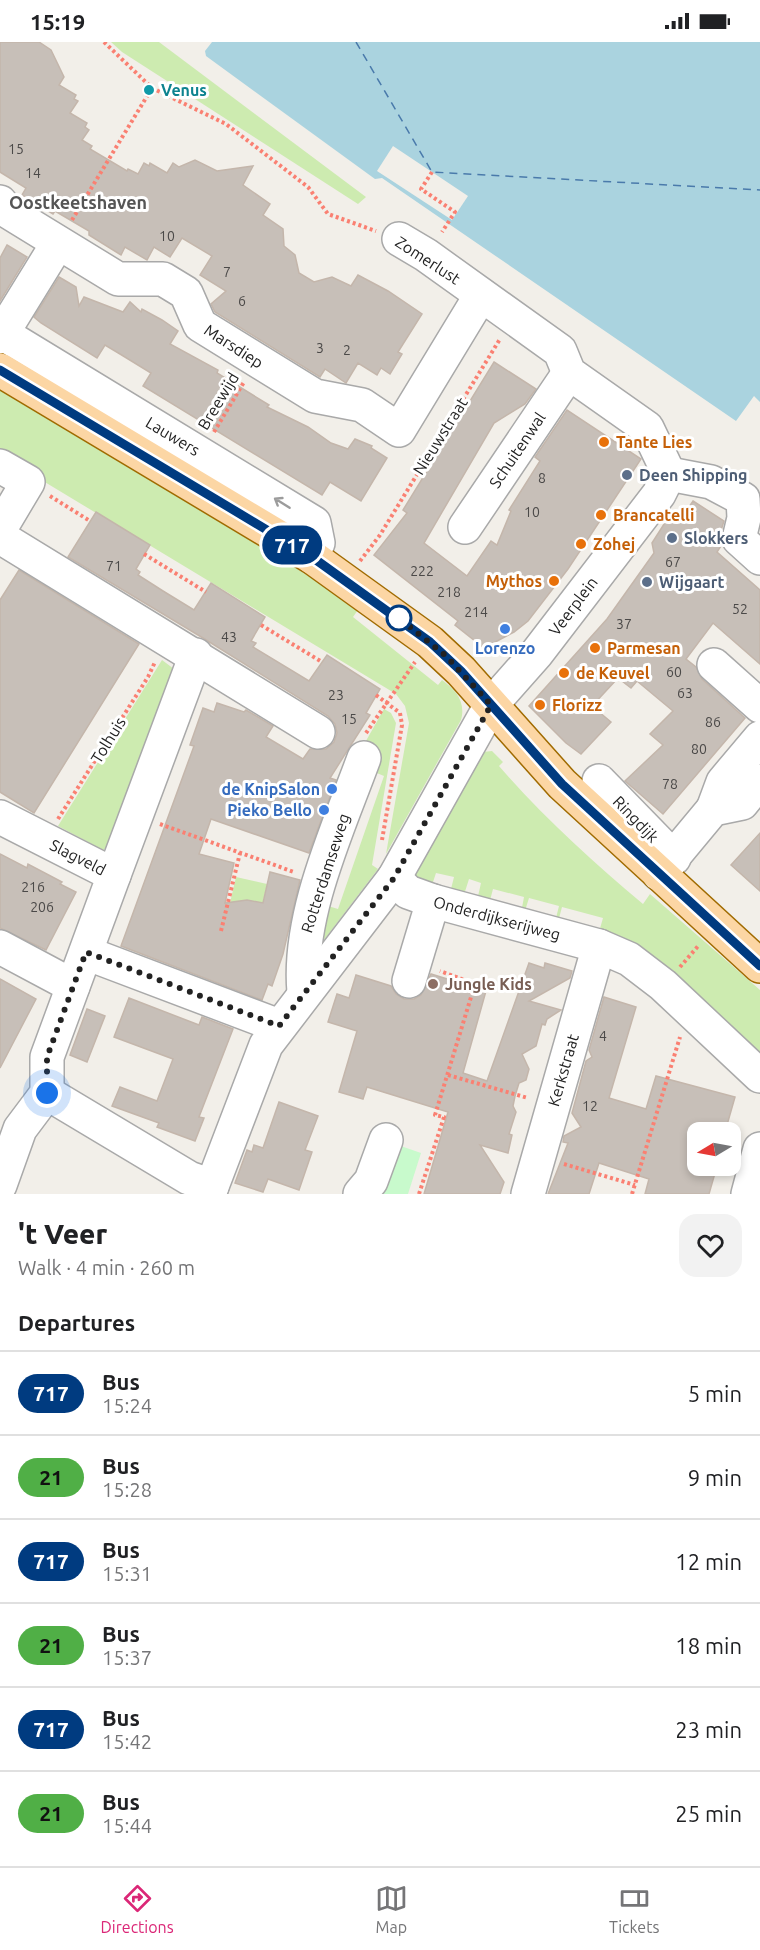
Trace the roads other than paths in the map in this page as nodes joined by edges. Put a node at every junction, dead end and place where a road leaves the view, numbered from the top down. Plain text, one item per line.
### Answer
1 (0, 202) edge
2 (399, 239) road end
3 (58, 243) junction
4 (481, 295) junction
5 (1, 334) edge
6 (0, 370) edge
7 (569, 373) junction
8 (0, 466) edge
9 (669, 474) junction
10 (465, 527) dead end
11 (0, 529) edge
12 (0, 537) edge
13 (312, 557) junction
14 (760, 558) edge
15 (196, 655) junction
16 (714, 665) dead end
17 (491, 705) junction
18 (760, 706) edge
19 (318, 732) dead end
20 (760, 738) edge
21 (364, 758) dead end
22 (599, 781) dead end
23 (760, 782) edge
24 (713, 809) junction
25 (0, 817) edge
26 (666, 866) junction
27 (114, 875) junction
28 (394, 878) junction
29 (433, 901) junction
30 (599, 946) junction
31 (0, 947) edge
32 (86, 952) junction
33 (760, 966) edge
34 (413, 968) road end
35 (73, 986) junction
36 (304, 992) junction
37 (279, 1026) junction
38 (760, 1076) edge
39 (47, 1093) junction
40 (386, 1140) dead end
41 (760, 1149) edge
42 (0, 1185) edge
43 (210, 1190) edge
44 (360, 1194) edge
45 (528, 1194) edge
46 (748, 1194) edge

1 - 3 street, Marsdiep
2 - 4 street, Zomerlust
3 - 4 street, Marsdiep
3 - 5 street
4 - 7 street, Zomerlust
13 -> 5 street, Lauwers
6 - 13 main road, Ringdijk
7 - 9 street, Zomerlust
7 - 10 street, Schuitenwal
8 - 11 street
9 - 14 street
9 - 17 street, Veerplein
12 - 15 street
13 - 17 main road, Ringdijk
15 - 19 street
15 - 27 street
16 - 18 street
17 - 26 main road, Ringdijk
17 - 28 street
20 - 24 street
21 - 36 street, Rotterdamseweg
22 - 26 street, Ringdijk
23 - 24 street
24 - 26 street
25 - 27 street, Slagveld
26 - 33 main road, Ringdijk
27 - 32 street, Slagveld
28 - 29 street, Onderdijkserijweg
28 - 36 street
29 - 30 street, Onderdijkserijweg
29 - 34 street
30 - 38 street, Onderdijkserijweg
30 - 45 street, Kerkstraat
31 - 35 street
32 - 35 street, Slagveld
32 - 37 street
35 - 39 street, Slagveld
36 - 37 street
37 - 43 street
39 - 42 street
39 - 43 street
40 - 44 street
41 - 46 street

